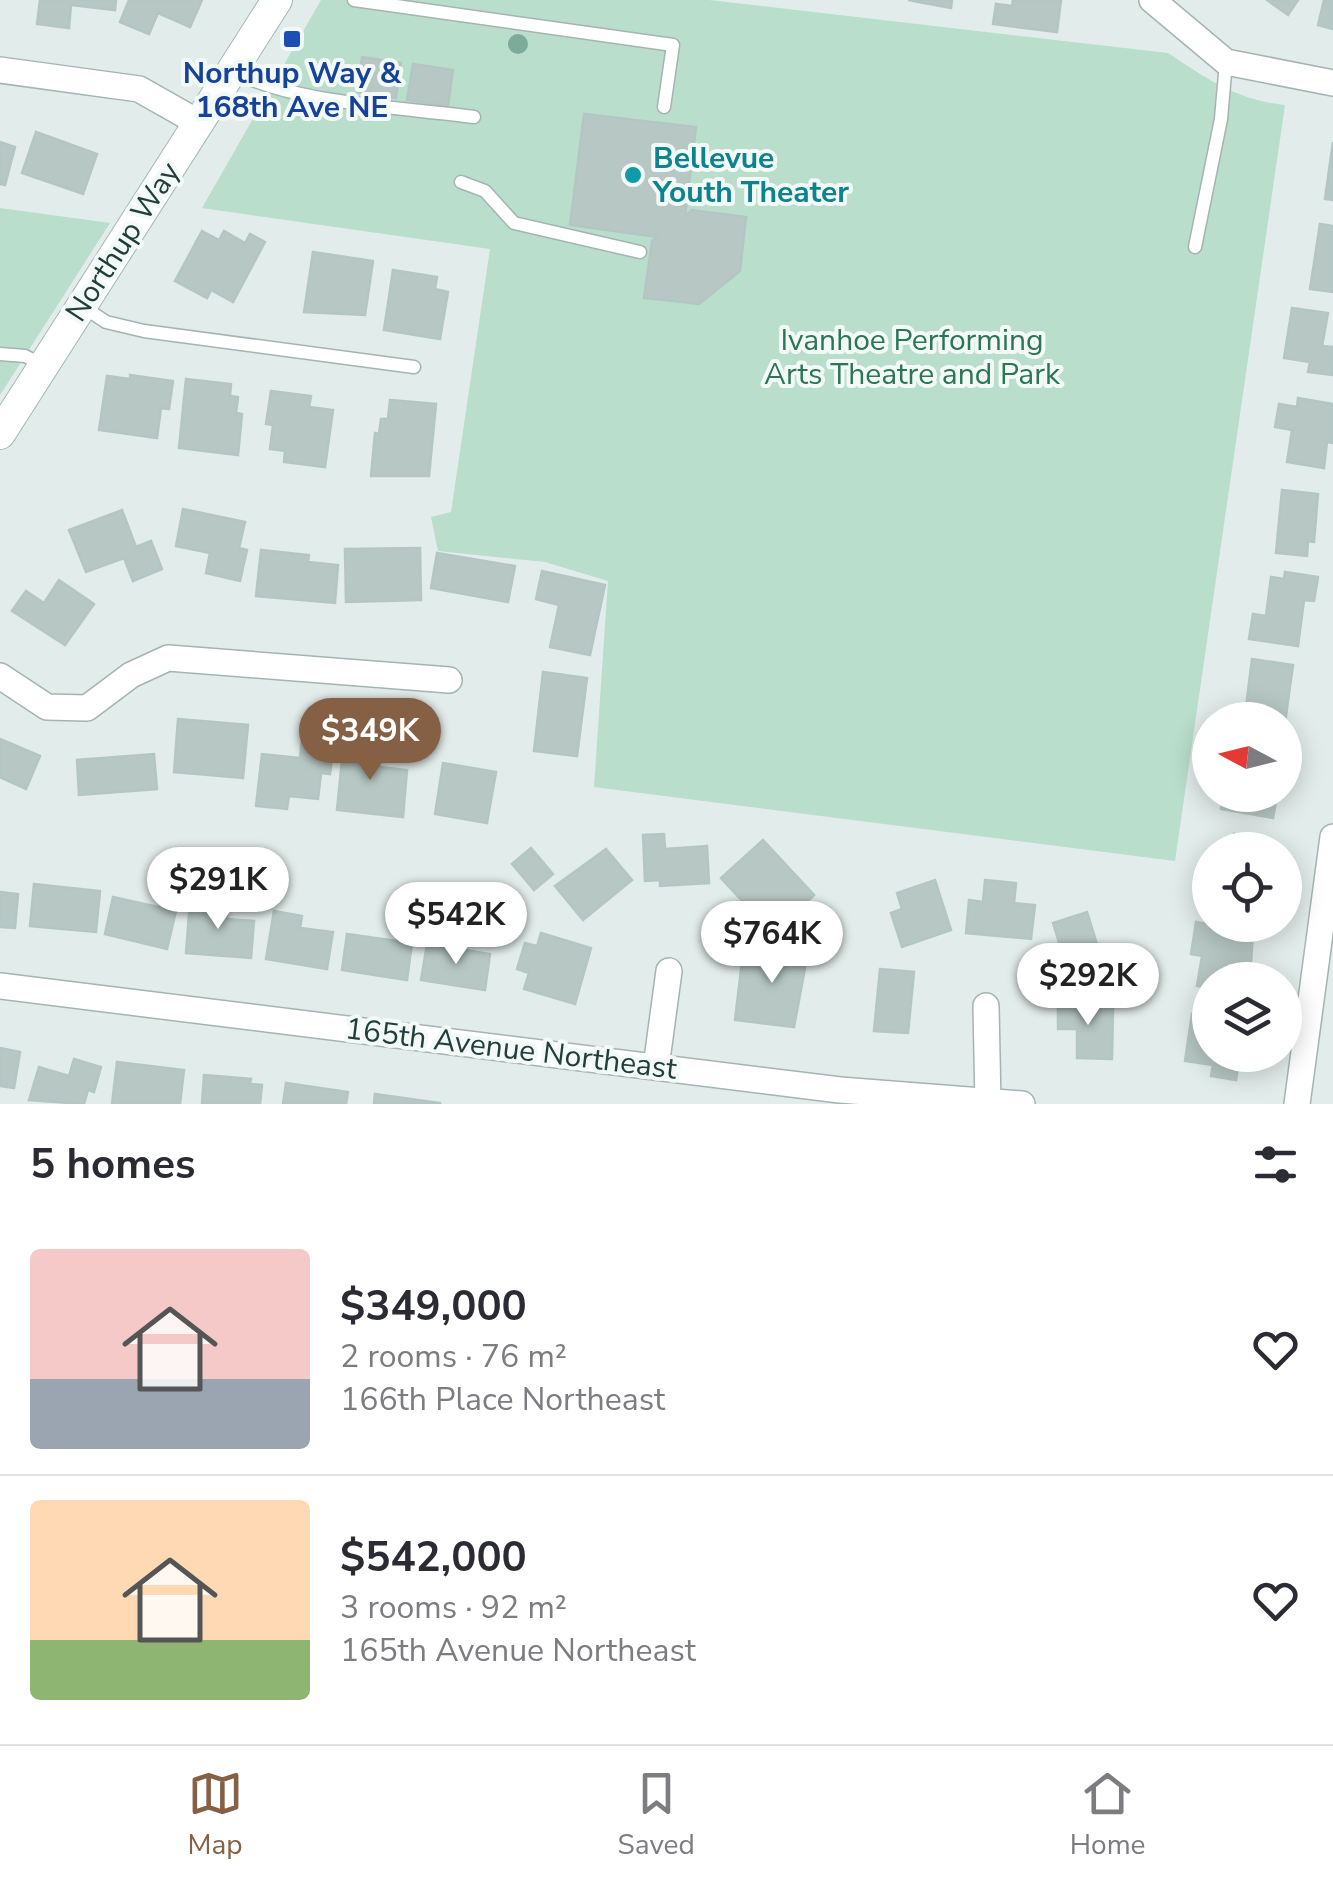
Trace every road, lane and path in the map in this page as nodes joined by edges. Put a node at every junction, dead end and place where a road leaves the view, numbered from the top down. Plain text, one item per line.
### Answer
1 (277, 0) edge
2 (354, 0) edge
3 (1152, 0) edge
4 (1226, 62) junction
5 (0, 70) edge
6 (234, 71) junction
7 (1333, 83) edge
8 (664, 107) dead end
9 (474, 116) dead end
10 (199, 123) junction
11 (461, 182) dead end
12 (1195, 247) dead end
13 (640, 252) dead end
14 (82, 306) junction
15 (0, 354) edge
16 (43, 366) junction
17 (414, 366) dead end
18 (0, 434) edge
19 (0, 676) edge
20 (449, 680) dead end
21 (1333, 838) edge
22 (669, 971) dead end
23 (0, 986) edge
24 (986, 1006) dead end
25 (656, 1067) junction
26 (989, 1102) edge
27 (1022, 1104) edge
28 (1296, 1104) edge

1 - 6 street, Northup Way
2 - 8 lane
3 - 4 street
4 - 7 street
4 - 12 lane
5 - 10 street
6 - 9 lane
6 - 10 street, Northup Way
10 - 14 street, Northup Way
11 - 13 lane
14 - 16 street, Northup Way
14 - 17 lane
15 - 16 lane
16 - 18 street, Northup Way
19 - 20 street
21 - 28 street
22 - 25 street
23 - 25 street, 165th Avenue Northeast
24 - 26 street
25 - 26 street, 165th Avenue Northeast
26 - 27 street, 165th Avenue Northeast

